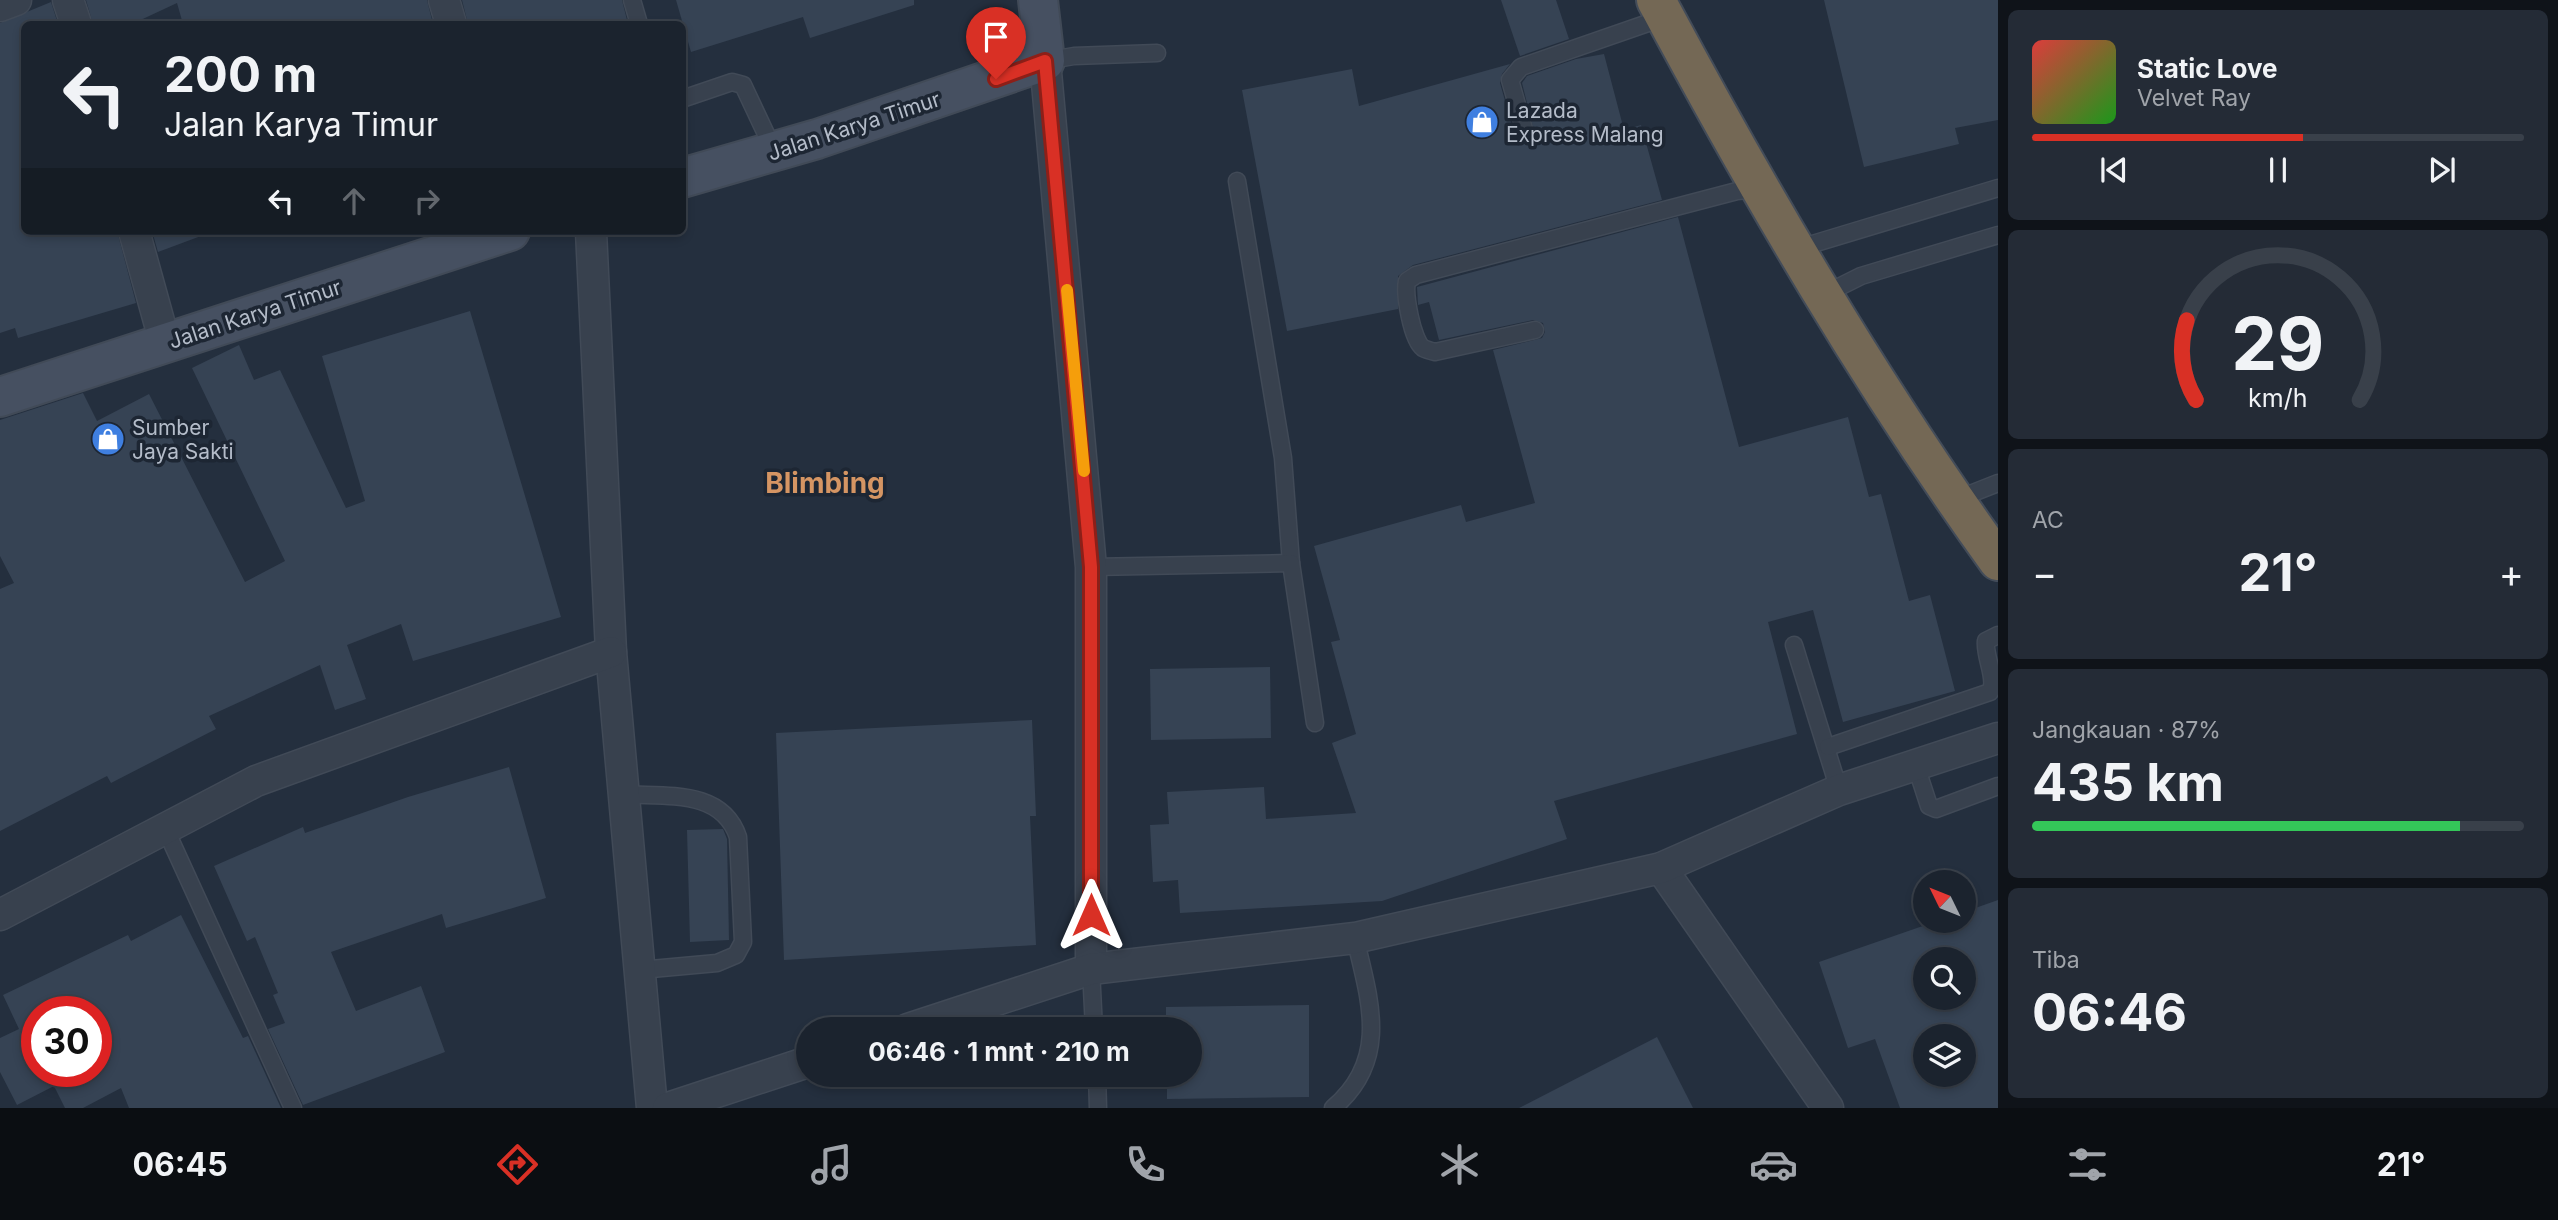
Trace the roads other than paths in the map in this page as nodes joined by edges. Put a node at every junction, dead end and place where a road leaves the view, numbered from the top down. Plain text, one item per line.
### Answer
1 (16, 0) edge
2 (68, 0) edge
3 (443, 0) edge
4 (632, 0) edge
5 (1038, 0) edge
6 (0, 6) edge
7 (1662, 11) edge
8 (74, 21) edge
9 (450, 21) edge
10 (638, 21) edge
11 (1157, 54) dead end
12 (1045, 61) junction
13 (686, 98) edge
14 (1524, 129) dead end
15 (774, 152) junction
16 (686, 177) edge
17 (1237, 181) dead end
18 (1998, 188) edge
19 (1759, 189) junction
20 (135, 235) edge
21 (497, 235) edge
22 (592, 235) edge
23 (1998, 236) edge
24 (1796, 249) junction
25 (1823, 295) junction
26 (1535, 330) dead end
27 (164, 343) junction
28 (0, 397) edge
29 (1998, 483) edge
30 (1955, 500) junction
31 (1998, 561) edge
32 (1291, 564) junction
33 (1091, 567) junction
34 (1998, 635) edge
35 (1794, 645) dead end
36 (611, 652) junction
37 (1315, 723) dead end
38 (1998, 738) edge
39 (1828, 747) junction
40 (1915, 763) junction
41 (1998, 786) edge
42 (1839, 790) junction
43 (624, 794) junction
44 (165, 828) junction
45 (1661, 868) junction
46 (0, 915) edge
47 (1355, 937) junction
48 (1091, 969) junction
49 (640, 970) junction
50 (945, 1017) edge
51 (1093, 1017) edge
52 (796, 1066) edge
53 (1097, 1087) edge
54 (293, 1108) edge
55 (652, 1108) edge
56 (668, 1108) edge
57 (1098, 1108) edge
58 (1333, 1108) edge
59 (1828, 1108) edge

1 - 6 street
2 - 8 street
3 - 9 street
4 - 10 lane
5 - 12 street
7 - 14 lane
7 - 19 highway
11 - 12 lane
12 - 15 street, Jalan Karya Timur
12 - 33 street
13 - 15 lane
15 - 16 street, Jalan Karya Timur
17 - 32 lane
18 - 24 lane
19 - 24 highway
19 - 26 lane
20 - 27 street
21 - 27 street, Jalan Karya Timur
22 - 36 street
23 - 25 lane
24 - 25 highway
25 - 30 highway
27 - 28 street, Jalan Karya Timur
29 - 30 lane
30 - 31 highway
32 - 33 lane
32 - 37 lane
33 - 48 street
34 - 39 lane
35 - 39 lane
36 - 43 street
36 - 44 street
38 - 40 street
39 - 42 lane
40 - 41 lane
40 - 42 street
42 - 45 street
43 - 49 street
43 - 49 lane
44 - 46 street
44 - 54 lane
45 - 47 street
45 - 59 street
47 - 48 street
47 - 58 lane
48 - 50 street
48 - 51 lane
49 - 55 street
52 - 56 street
53 - 57 lane

